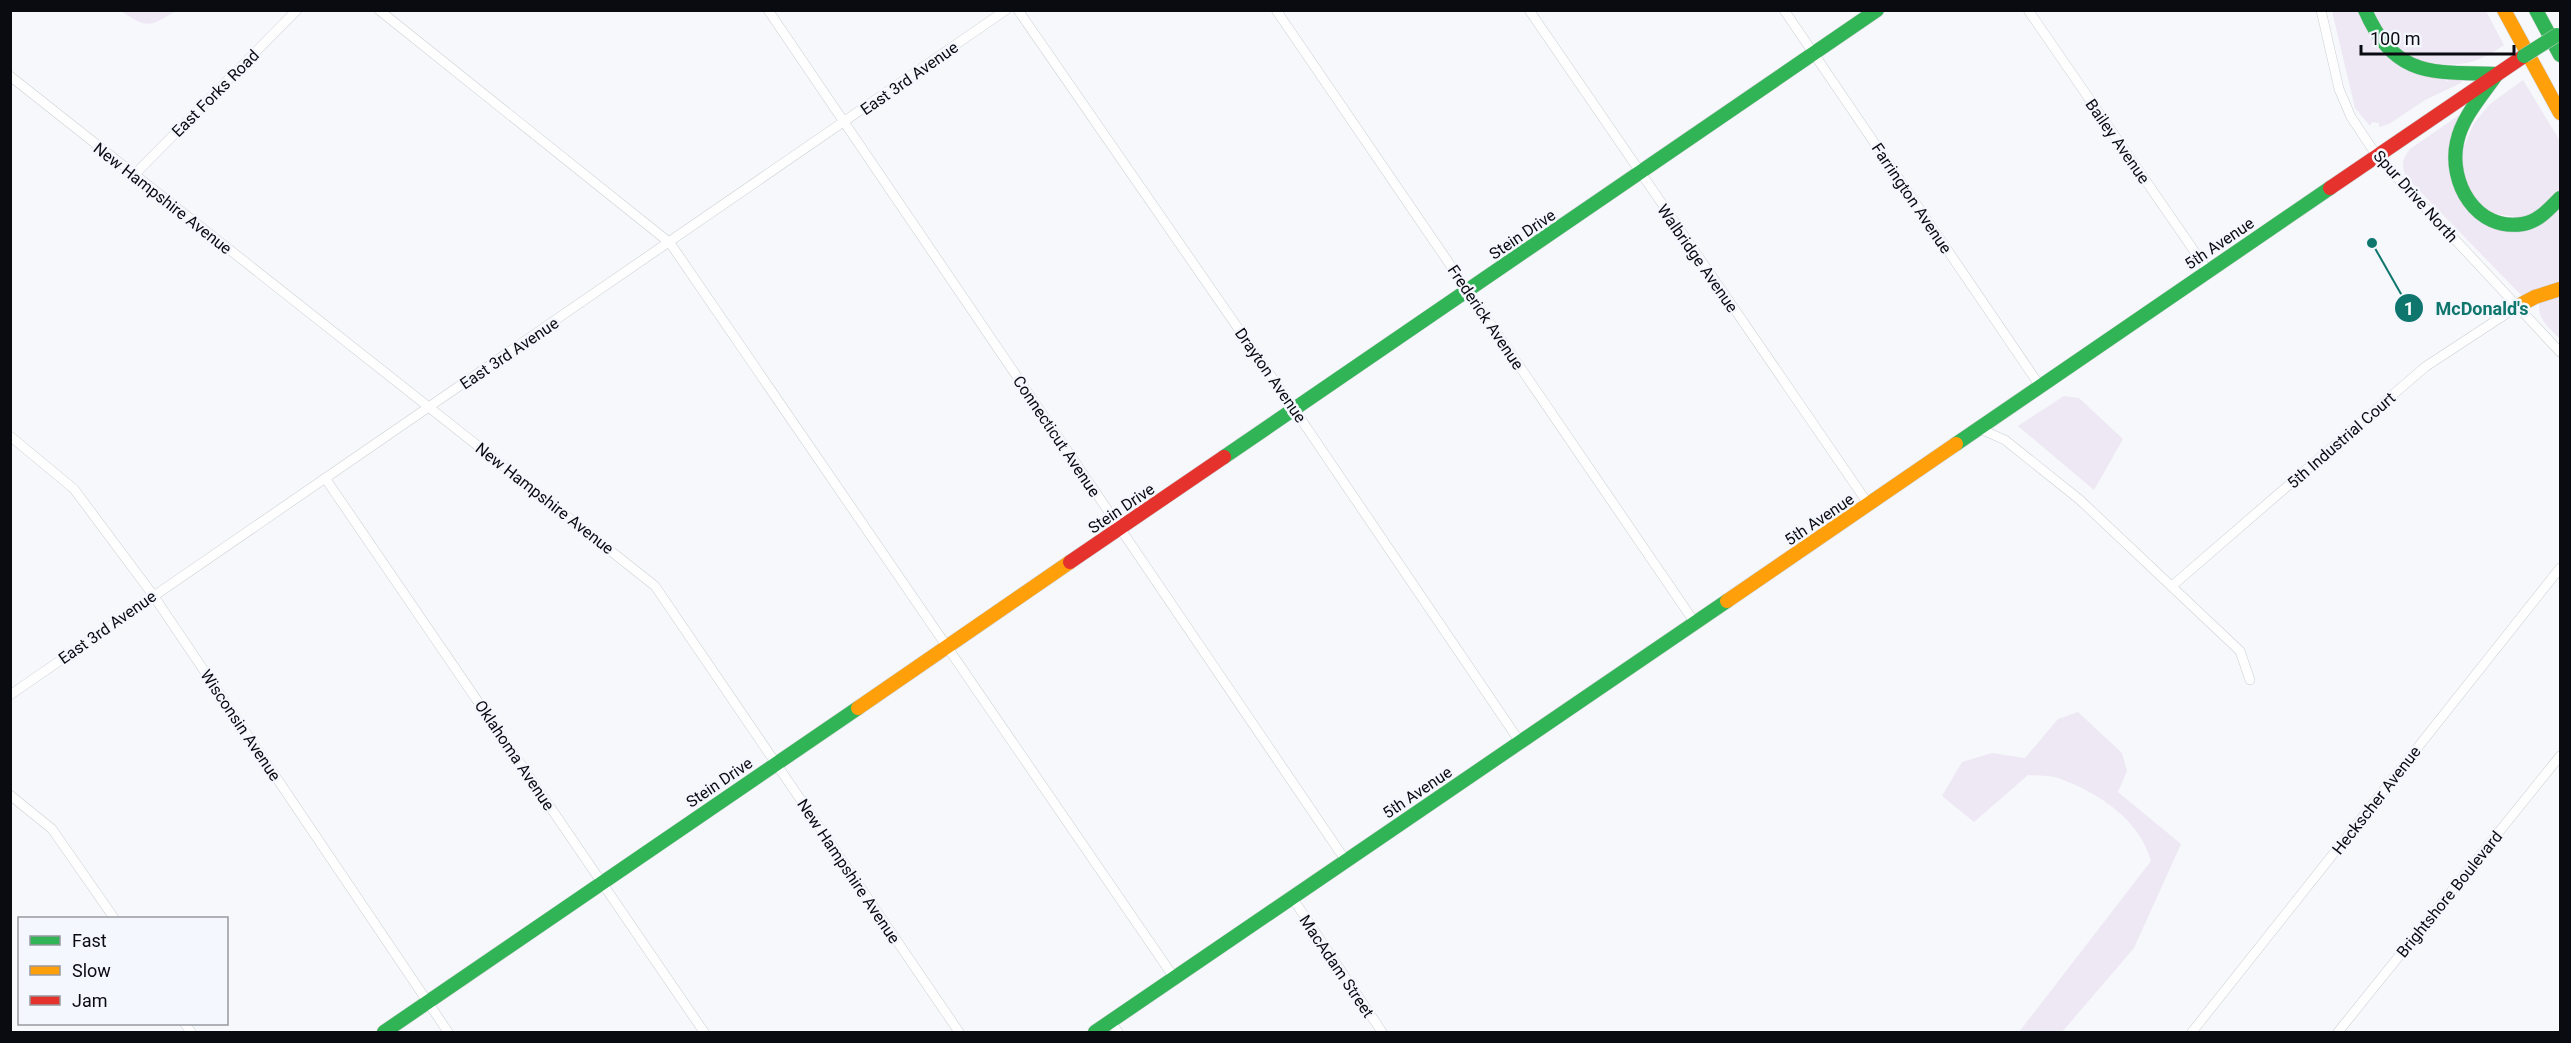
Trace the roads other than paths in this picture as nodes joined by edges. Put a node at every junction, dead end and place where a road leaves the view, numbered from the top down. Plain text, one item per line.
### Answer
1 (297, 10) edge
2 (379, 10) edge
3 (768, 10) edge
4 (1006, 10) edge
5 (1018, 10) edge
6 (1276, 10) edge
7 (1529, 10) edge
8 (1784, 10) edge
9 (1876, 10) edge
10 (2028, 10) edge
11 (2321, 10) edge
12 (2365, 10) edge
13 (2504, 10) edge
14 (2536, 10) edge
15 (2560, 32) edge
16 (1813, 53) junction
17 (2560, 55) edge
18 (2497, 74) junction
19 (10, 76) edge
20 (2549, 94) junction
21 (2560, 113) edge
22 (845, 123) junction
23 (2560, 127) edge
24 (2377, 156) junction
25 (1639, 174) junction
26 (134, 175) junction
27 (2560, 198) edge
28 (670, 243) junction
29 (2208, 271) junction
30 (2560, 289) edge
31 (1468, 291) junction
32 (2518, 306) junction
33 (2560, 352) edge
34 (2040, 386) junction
35 (430, 406) junction
36 (1294, 409) junction
37 (1978, 428) junction
38 (10, 436) edge
39 (325, 478) junction
40 (1869, 505) junction
41 (1119, 529) junction
42 (2560, 568) edge
43 (2172, 586) junction
44 (153, 595) junction
45 (1695, 623) junction
46 (947, 645) junction
47 (2250, 680) dead end
48 (10, 695) edge
49 (1521, 742) junction
50 (2560, 756) edge
51 (775, 764) junction
52 (10, 795) edge
53 (1347, 861) junction
54 (601, 882) junction
55 (1293, 899) junction
56 (113, 917) edge
57 (1175, 979) junction
58 (427, 1002) junction
59 (1115, 1027) edge
60 (384, 1032) edge
61 (448, 1032) edge
62 (704, 1032) edge
63 (959, 1032) edge
64 (1095, 1032) edge
65 (1382, 1032) edge
66 (2192, 1032) edge
67 (2338, 1032) edge

1 - 26 street, East Forks Road
2 - 28 street
3 - 22 street, Connecticut Avenue
4 - 22 street, East 3rd Avenue
5 - 36 street, Drayton Avenue
6 - 31 street, Frederick Avenue
7 - 25 street, Walbridge Avenue
8 - 16 street, Farrington Avenue
9 - 16 main road, Stein Drive
10 - 29 street, Bailey Avenue
11 - 24 street, Spur Drive North
12 - 18 main road
13 - 20 main road
14 - 17 main road
15 - 18 main road, 5th Avenue, bridge
16 - 25 main road, Stein Drive
16 - 34 street, Farrington Avenue
18 - 24 main road, 5th Avenue
18 - 27 main road
19 - 26 street, New Hampshire Avenue
20 - 21 main road
20 - 23 main road
22 - 28 street, East 3rd Avenue
22 - 41 street, Connecticut Avenue
24 - 29 main road, 5th Avenue
24 - 32 street, Spur Drive North
25 - 31 main road, Stein Drive
25 - 40 street, Walbridge Avenue
26 - 35 street, New Hampshire Avenue
28 - 35 street, East 3rd Avenue
28 - 46 street
29 - 34 main road, 5th Avenue
30 - 32 main road
31 - 36 main road, Stein Drive
31 - 45 street, Frederick Avenue
32 - 33 street, Spur Drive North
32 - 43 street, 5th Industrial Court
34 - 37 main road, 5th Avenue
35 - 39 street, East 3rd Avenue
35 - 51 street, New Hampshire Avenue
36 - 41 main road, Stein Drive
36 - 49 street, Drayton Avenue
37 - 40 main road, 5th Avenue
37 - 43 street
38 - 44 street, Wisconsin Avenue
39 - 44 street, East 3rd Avenue
39 - 54 street, Oklahoma Avenue
40 - 45 main road, 5th Avenue
41 - 46 main road, Stein Drive
41 - 53 street, Connecticut Avenue
42 - 66 street, Heckscher Avenue
43 - 47 street
44 - 48 street, East 3rd Avenue
44 - 58 street, Wisconsin Avenue
45 - 49 main road, 5th Avenue
46 - 51 main road, Stein Drive
46 - 57 street
49 - 53 main road, 5th Avenue
50 - 67 street, Brightshore Boulevard
51 - 54 main road, Stein Drive
51 - 63 street, New Hampshire Avenue
52 - 56 street
53 - 55 main road, 5th Avenue
54 - 58 main road, Stein Drive
54 - 62 street, Oklahoma Avenue
55 - 57 main road, 5th Avenue
55 - 65 street, MacAdam Street
57 - 59 main road, 5th Avenue
58 - 60 main road, Stein Drive
58 - 61 street, Wisconsin Avenue
59 - 64 main road, 5th Avenue

